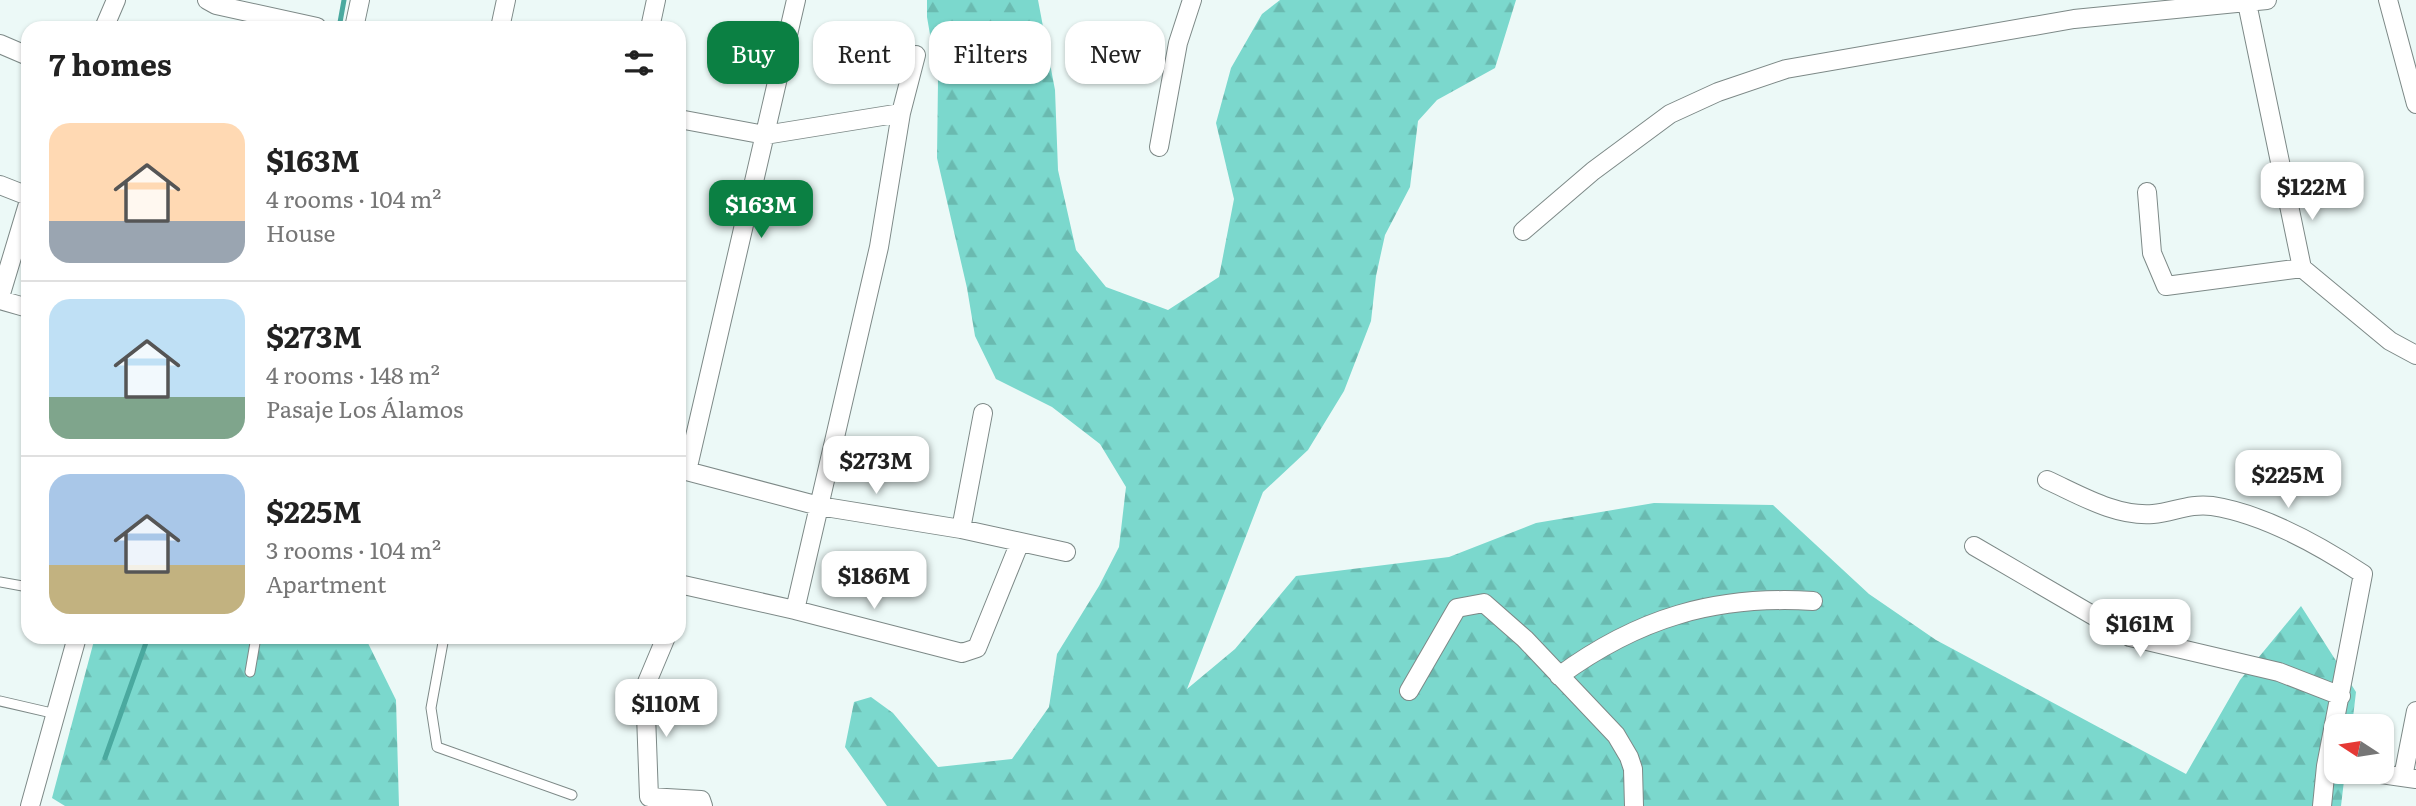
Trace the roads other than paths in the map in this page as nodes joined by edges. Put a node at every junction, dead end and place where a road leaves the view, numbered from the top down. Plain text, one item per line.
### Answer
1 (116, 0) edge
2 (207, 0) edge
3 (360, 0) edge
4 (506, 0) edge
5 (656, 0) edge
6 (796, 0) edge
7 (1192, 0) edge
8 (2267, 0) edge
9 (2388, 0) edge
10 (2237, 2) edge
11 (107, 21) edge
12 (289, 21) edge
13 (356, 21) edge
14 (502, 21) edge
15 (652, 21) edge
16 (0, 44) edge
17 (21, 54) edge
18 (916, 55) dead end
19 (2416, 104) edge
20 (901, 113) junction
21 (686, 121) edge
22 (765, 135) junction
23 (1159, 147) dead end
24 (0, 184) edge
25 (2147, 192) dead end
26 (21, 193) edge
27 (21, 228) edge
28 (1523, 232) dead end
29 (2302, 268) junction
30 (0, 298) edge
31 (21, 306) edge
32 (2416, 355) edge
33 (982, 413) dead end
34 (686, 458) edge
35 (686, 471) edge
36 (2047, 481) dead end
37 (819, 506) junction
38 (961, 529) junction
39 (1020, 542) junction
40 (1974, 545) dead end
41 (1066, 552) dead end
42 (0, 582) edge
43 (21, 586) edge
44 (686, 586) edge
45 (1813, 601) dead end
46 (795, 610) junction
47 (75, 644) edge
48 (255, 644) edge
49 (442, 644) edge
50 (663, 644) edge
51 (250, 672) dead end
52 (1559, 676) junction
53 (1409, 691) dead end
54 (2340, 696) junction
55 (0, 701) edge
56 (2416, 711) edge
57 (56, 714) junction
58 (2338, 714) edge
59 (2410, 778) edge
60 (2327, 784) edge
61 (572, 795) dead end
62 (30, 806) edge
63 (703, 806) edge
64 (1634, 806) edge
65 (2322, 806) edge

1 - 11 street
2 - 12 street
3 - 13 street
4 - 14 street
5 - 15 street
6 - 22 street
7 - 23 street
8 - 10 street
9 - 19 street
10 - 28 street
10 - 29 street
16 - 17 street
18 - 20 street
20 - 22 street
20 - 37 street
21 - 22 street
22 - 34 street
24 - 26 street
25 - 29 street
27 - 30 street
29 - 32 street
30 - 31 street
33 - 38 street
35 - 37 street
36 - 54 street
37 - 38 street
37 - 46 street
38 - 39 street
39 - 41 street
39 - 46 street
40 - 54 street
42 - 43 lane
44 - 46 street
45 - 52 street
47 - 57 street
48 - 51 lane
49 - 61 lane
50 - 63 street
52 - 53 street
52 - 64 street
54 - 58 street
55 - 57 lane
56 - 59 street
57 - 62 street
60 - 65 street

